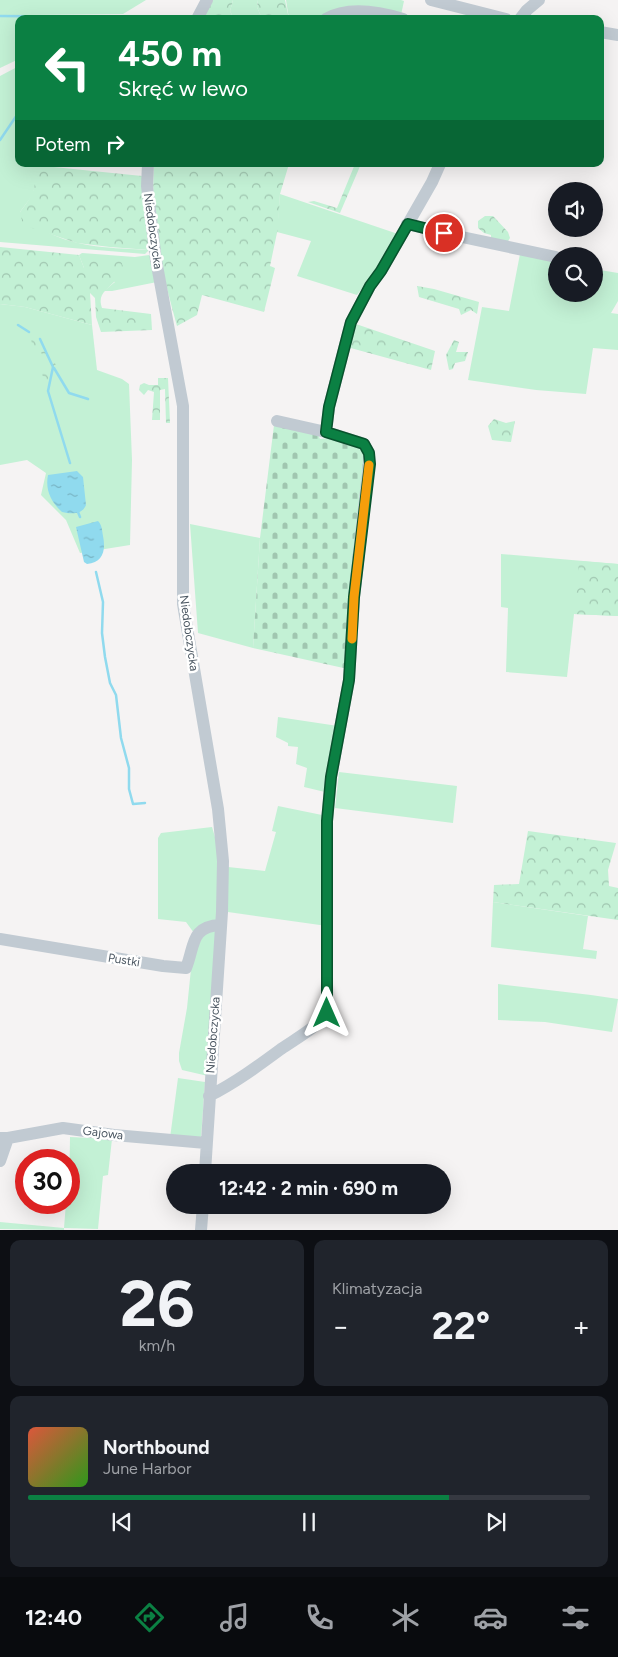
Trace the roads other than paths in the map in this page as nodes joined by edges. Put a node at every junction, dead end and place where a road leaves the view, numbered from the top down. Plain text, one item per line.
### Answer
1 (207, 0) edge
2 (431, 0) edge
3 (539, 0) edge
4 (199, 15) edge
5 (332, 15) edge
6 (391, 15) edge
7 (489, 15) edge
8 (523, 15) edge
9 (604, 33) edge
10 (618, 35) edge
11 (148, 167) edge
12 (439, 167) edge
13 (408, 224) junction
14 (548, 255) edge
15 (277, 421) dead end
16 (326, 432) junction
17 (221, 925) junction
18 (0, 939) edge
19 (209, 1099) junction
20 (4, 1138) edge
21 (206, 1143) junction
22 (0, 1161) edge
23 (205, 1164) edge
24 (203, 1214) edge
25 (202, 1230) edge

1 - 4 street
2 - 7 street
3 - 8 street
5 - 6 street
9 - 10 street
11 - 17 street, Niedobczycka
12 - 13 street
13 - 14 street
13 - 16 street
15 - 16 street
16 - 19 street
17 - 18 street, Pustki
17 - 19 street, Niedobczycka
19 - 21 street, Niedobczycka
20 - 21 street, Gajowa
20 - 22 street
21 - 23 street, Niedobczycka
24 - 25 street

